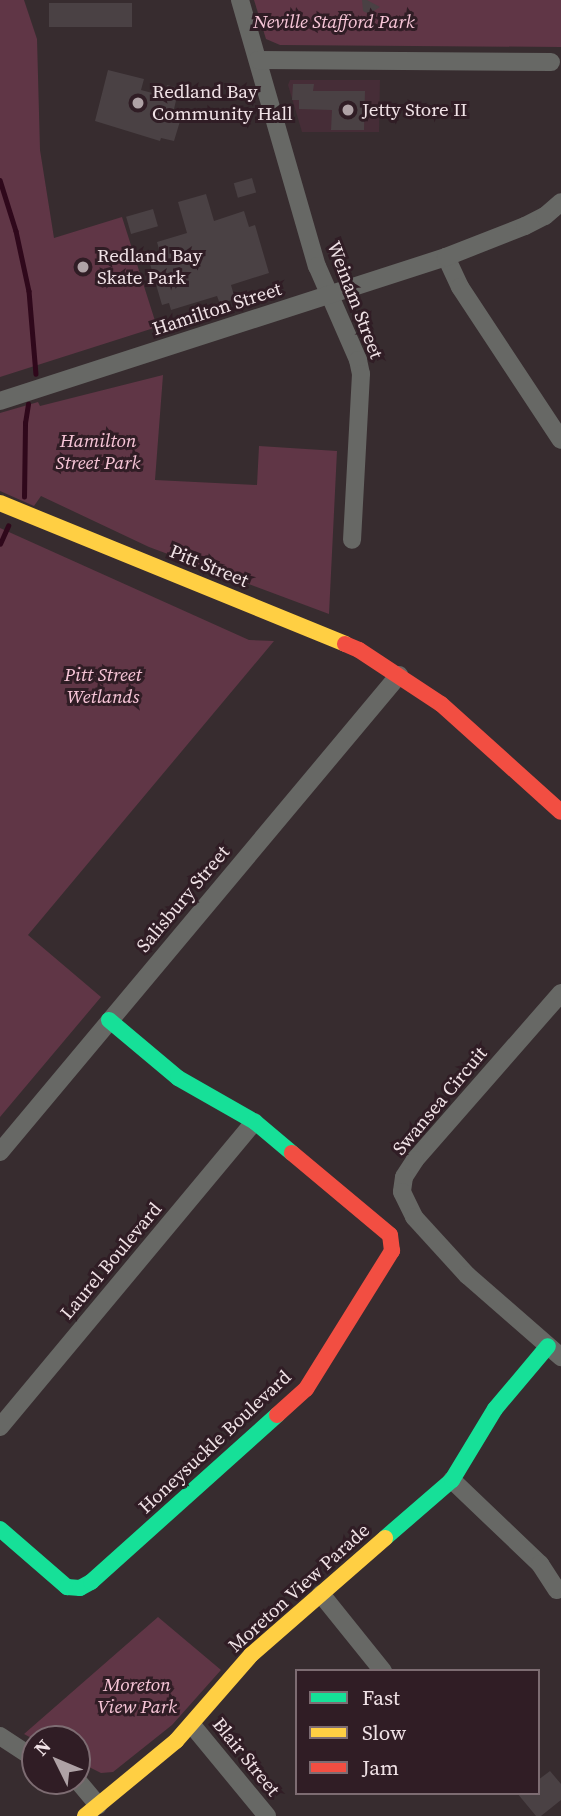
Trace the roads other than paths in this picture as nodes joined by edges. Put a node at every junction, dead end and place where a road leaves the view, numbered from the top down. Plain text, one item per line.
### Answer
1 (240, 0) edge
2 (258, 60) junction
3 (551, 62) dead end
4 (560, 206) edge
5 (446, 257) junction
6 (327, 295) junction
7 (0, 401) edge
8 (561, 440) edge
9 (0, 503) edge
10 (352, 540) dead end
11 (399, 675) junction
12 (561, 812) edge
13 (561, 993) edge
14 (109, 1020) junction
15 (254, 1122) junction
16 (0, 1152) edge
17 (554, 1351) edge
18 (0, 1427) edge
19 (452, 1480) junction
20 (0, 1529) edge
21 (557, 1590) dead end
22 (321, 1594) junction
23 (381, 1669) edge
24 (192, 1725) junction
25 (0, 1736) edge
26 (21, 1750) edge
27 (91, 1810) edge
28 (267, 1816) edge

1 - 2 street, Weinam Street
2 - 3 street
2 - 6 street, Weinam Street
4 - 5 street, Hamilton Street
5 - 6 street, Hamilton Street
5 - 8 street
6 - 7 street, Hamilton Street
6 - 10 street, Weinam Street
9 - 11 street, Pitt Street
11 - 12 street
11 - 14 street, Salisbury Street
13 - 17 street, Swansea Circuit
14 - 15 street, Honeysuckle Boulevard
14 - 16 street, Salisbury Street
15 - 18 street, Laurel Boulevard
15 - 20 street, Honeysuckle Boulevard
17 - 19 street, Moreton View Parade
19 - 21 street
19 - 22 street, Moreton View Parade
22 - 23 street
22 - 24 street, Moreton View Parade
24 - 27 street, Moreton View Parade
24 - 28 street, Blair Street
25 - 26 street

